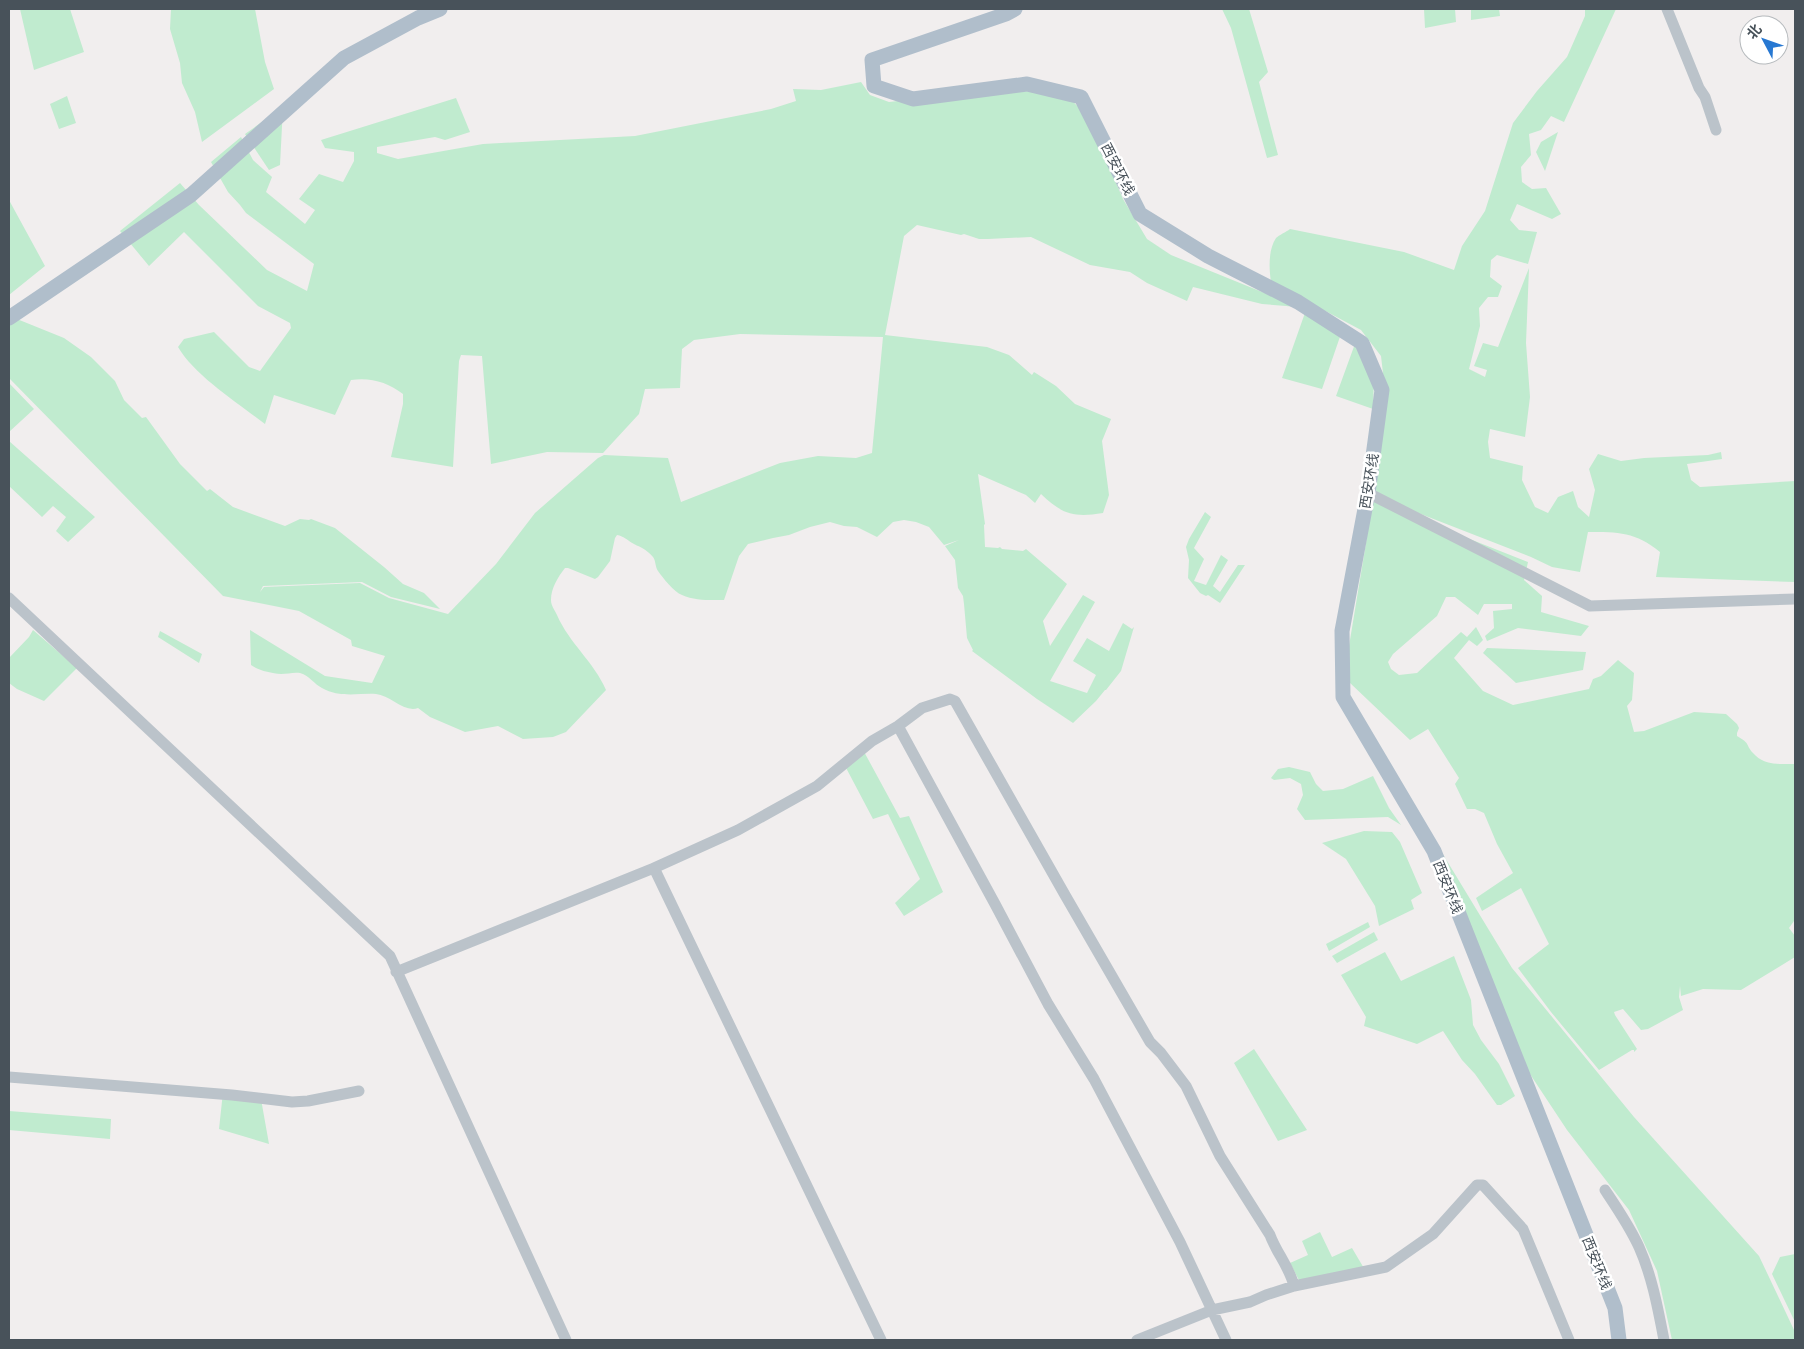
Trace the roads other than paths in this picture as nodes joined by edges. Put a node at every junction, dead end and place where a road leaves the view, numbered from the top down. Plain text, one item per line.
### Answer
1 (440, 9) edge
2 (1015, 9) edge
3 (1667, 9) edge
4 (1716, 130) dead end
5 (9, 318) edge
6 (1368, 492) junction
7 (9, 598) edge
8 (1795, 599) edge
9 (898, 726) junction
10 (654, 868) junction
11 (396, 972) junction
12 (9, 1077) edge
13 (359, 1092) dead end
14 (1606, 1190) dead end
15 (1294, 1286) junction
16 (1212, 1310) junction
17 (566, 1340) edge
18 (881, 1340) edge
19 (1137, 1340) edge
20 (1226, 1340) edge
21 (1569, 1340) edge
22 (1619, 1340) edge
23 (1664, 1340) edge

1 - 5 main road
2 - 6 main road, 西安环线
3 - 4 street
6 - 8 street
6 - 22 main road, 西安环线
7 - 11 street
9 - 10 street
9 - 15 street
9 - 16 street
10 - 11 street
10 - 18 street
11 - 17 street
12 - 13 street
14 - 23 street
15 - 16 street
15 - 21 street
16 - 19 street
16 - 20 street

